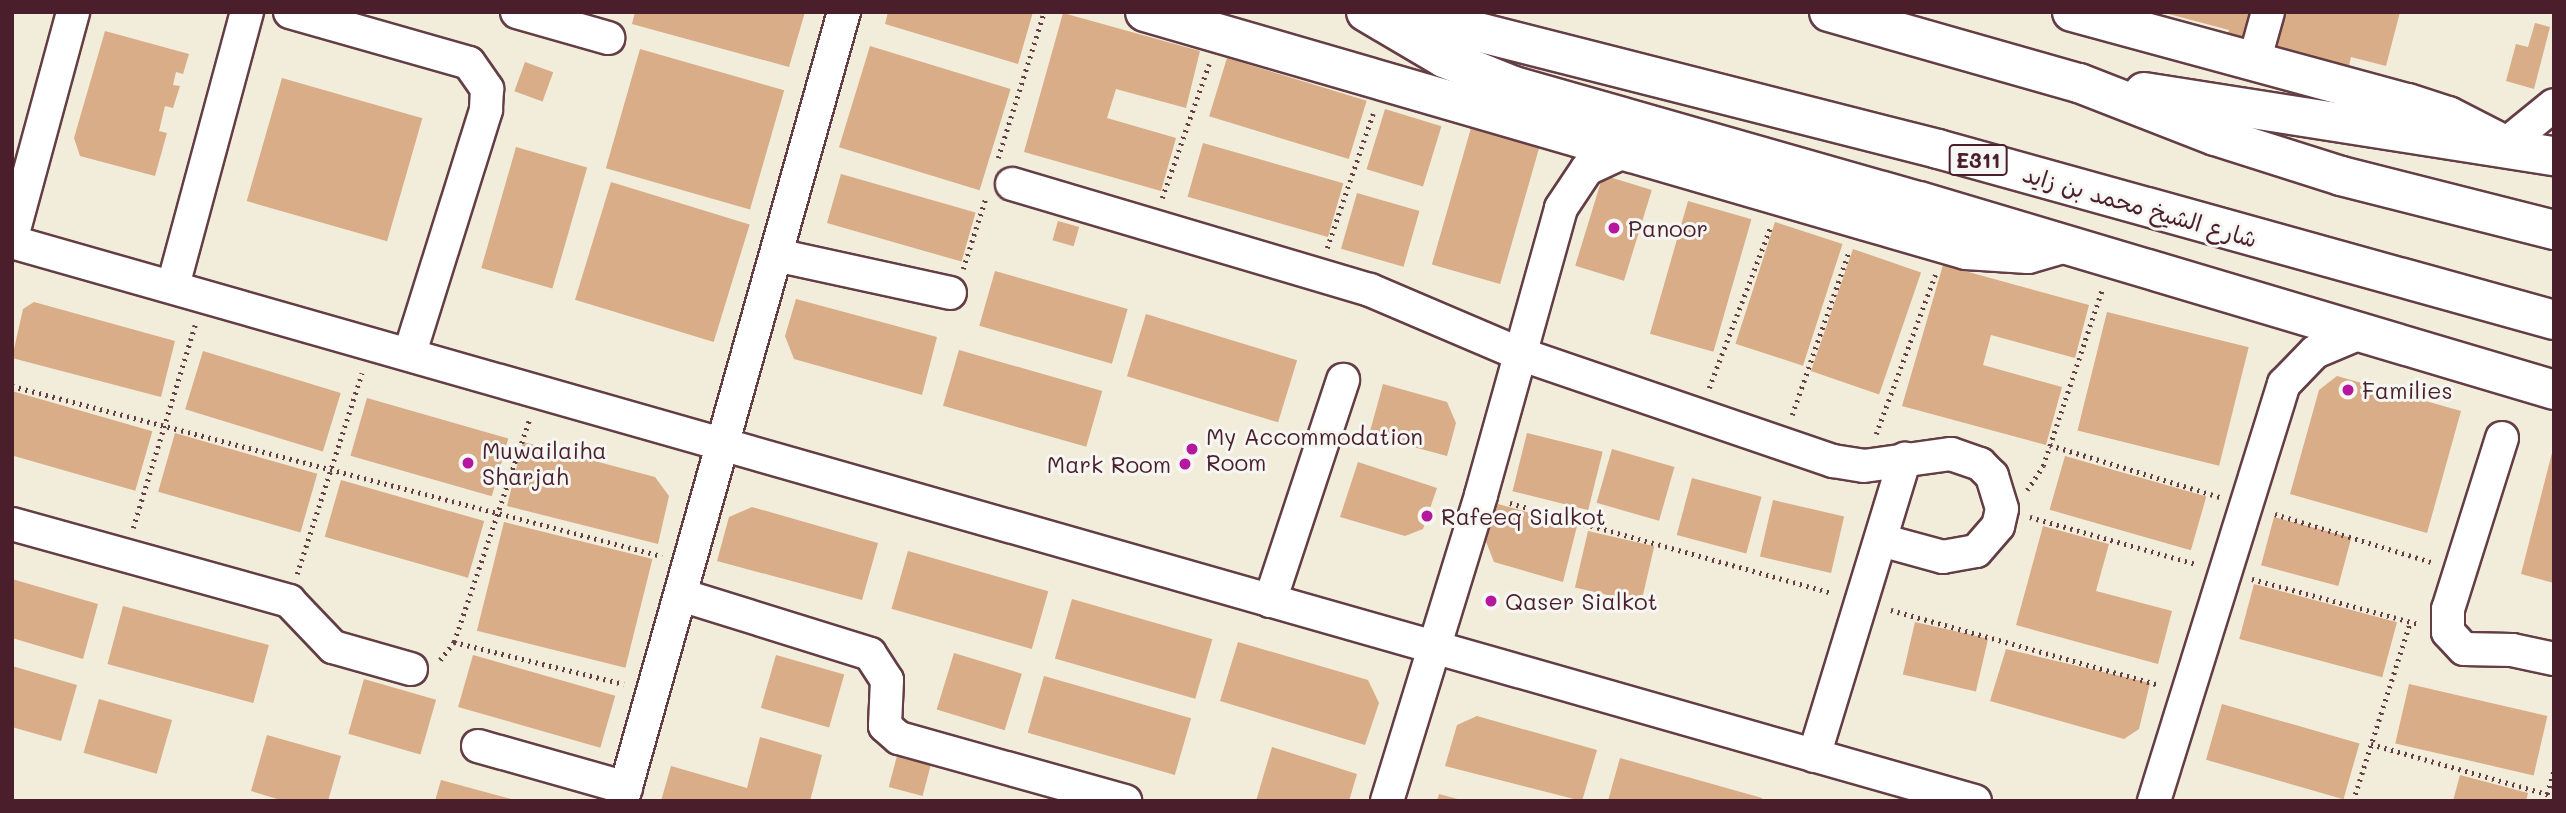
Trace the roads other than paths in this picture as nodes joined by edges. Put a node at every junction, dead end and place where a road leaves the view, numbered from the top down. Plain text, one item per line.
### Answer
1 (73, 12) edge
2 (247, 12) edge
3 (290, 12) edge
4 (517, 12) edge
5 (844, 12) edge
6 (1145, 12) edge
7 (1366, 12) edge
8 (1399, 12) edge
9 (1829, 12) edge
10 (2072, 12) edge
11 (2268, 12) edge
12 (608, 38) dead end
13 (2254, 62) junction
14 (2079, 83) junction
15 (2554, 105) edge
16 (2505, 145) junction
17 (1630, 149) junction
18 (2554, 156) edge
19 (1012, 184) dead end
20 (2554, 230) edge
21 (12, 240) edge
22 (2062, 244) junction
23 (776, 255) junction
24 (173, 286) junction
25 (950, 293) dead end
26 (2554, 320) edge
27 (2360, 333) junction
28 (410, 353) junction
29 (1520, 354) junction
30 (1343, 380) dead end
31 (2554, 390) edge
32 (2502, 438) dead end
33 (722, 444) junction
34 (1905, 459) junction
35 (12, 524) edge
36 (1881, 540) junction
37 (681, 595) junction
38 (1270, 600) junction
39 (1434, 645) junction
40 (2554, 659) edge
41 (411, 669) road end
42 (478, 746) dead end
43 (1814, 756) junction
44 (624, 794) edge
45 (1125, 801) edge
46 (1387, 801) edge
47 (1975, 801) edge
48 (2154, 801) edge

1 - 21 street
2 - 24 street
3 - 28 street
4 - 12 street
5 - 23 street
6 - 17 main road
7 - 22 main road
8 - 26 main road, شارع الشيخ محمد بن زايد / E311
9 - 14 main road
10 - 13 main road
11 - 13 street
13 - 16 main road
14 - 16 main road
14 - 20 main road
15 - 16 street
16 - 18 main road
17 - 22 main road
17 - 29 street
19 - 29 street
21 - 24 street
22 - 27 main road
23 - 25 street
23 - 33 street
24 - 28 street
27 - 31 main road
27 - 48 street
28 - 33 street
29 - 34 street
29 - 39 street
30 - 38 street
32 - 40 street
33 - 37 street
33 - 38 street
34 - 36 street
34 - 36 street
35 - 41 street
36 - 43 street
37 - 44 street
37 - 45 street
38 - 39 street
39 - 43 street
39 - 46 street
42 - 44 street
43 - 47 street

